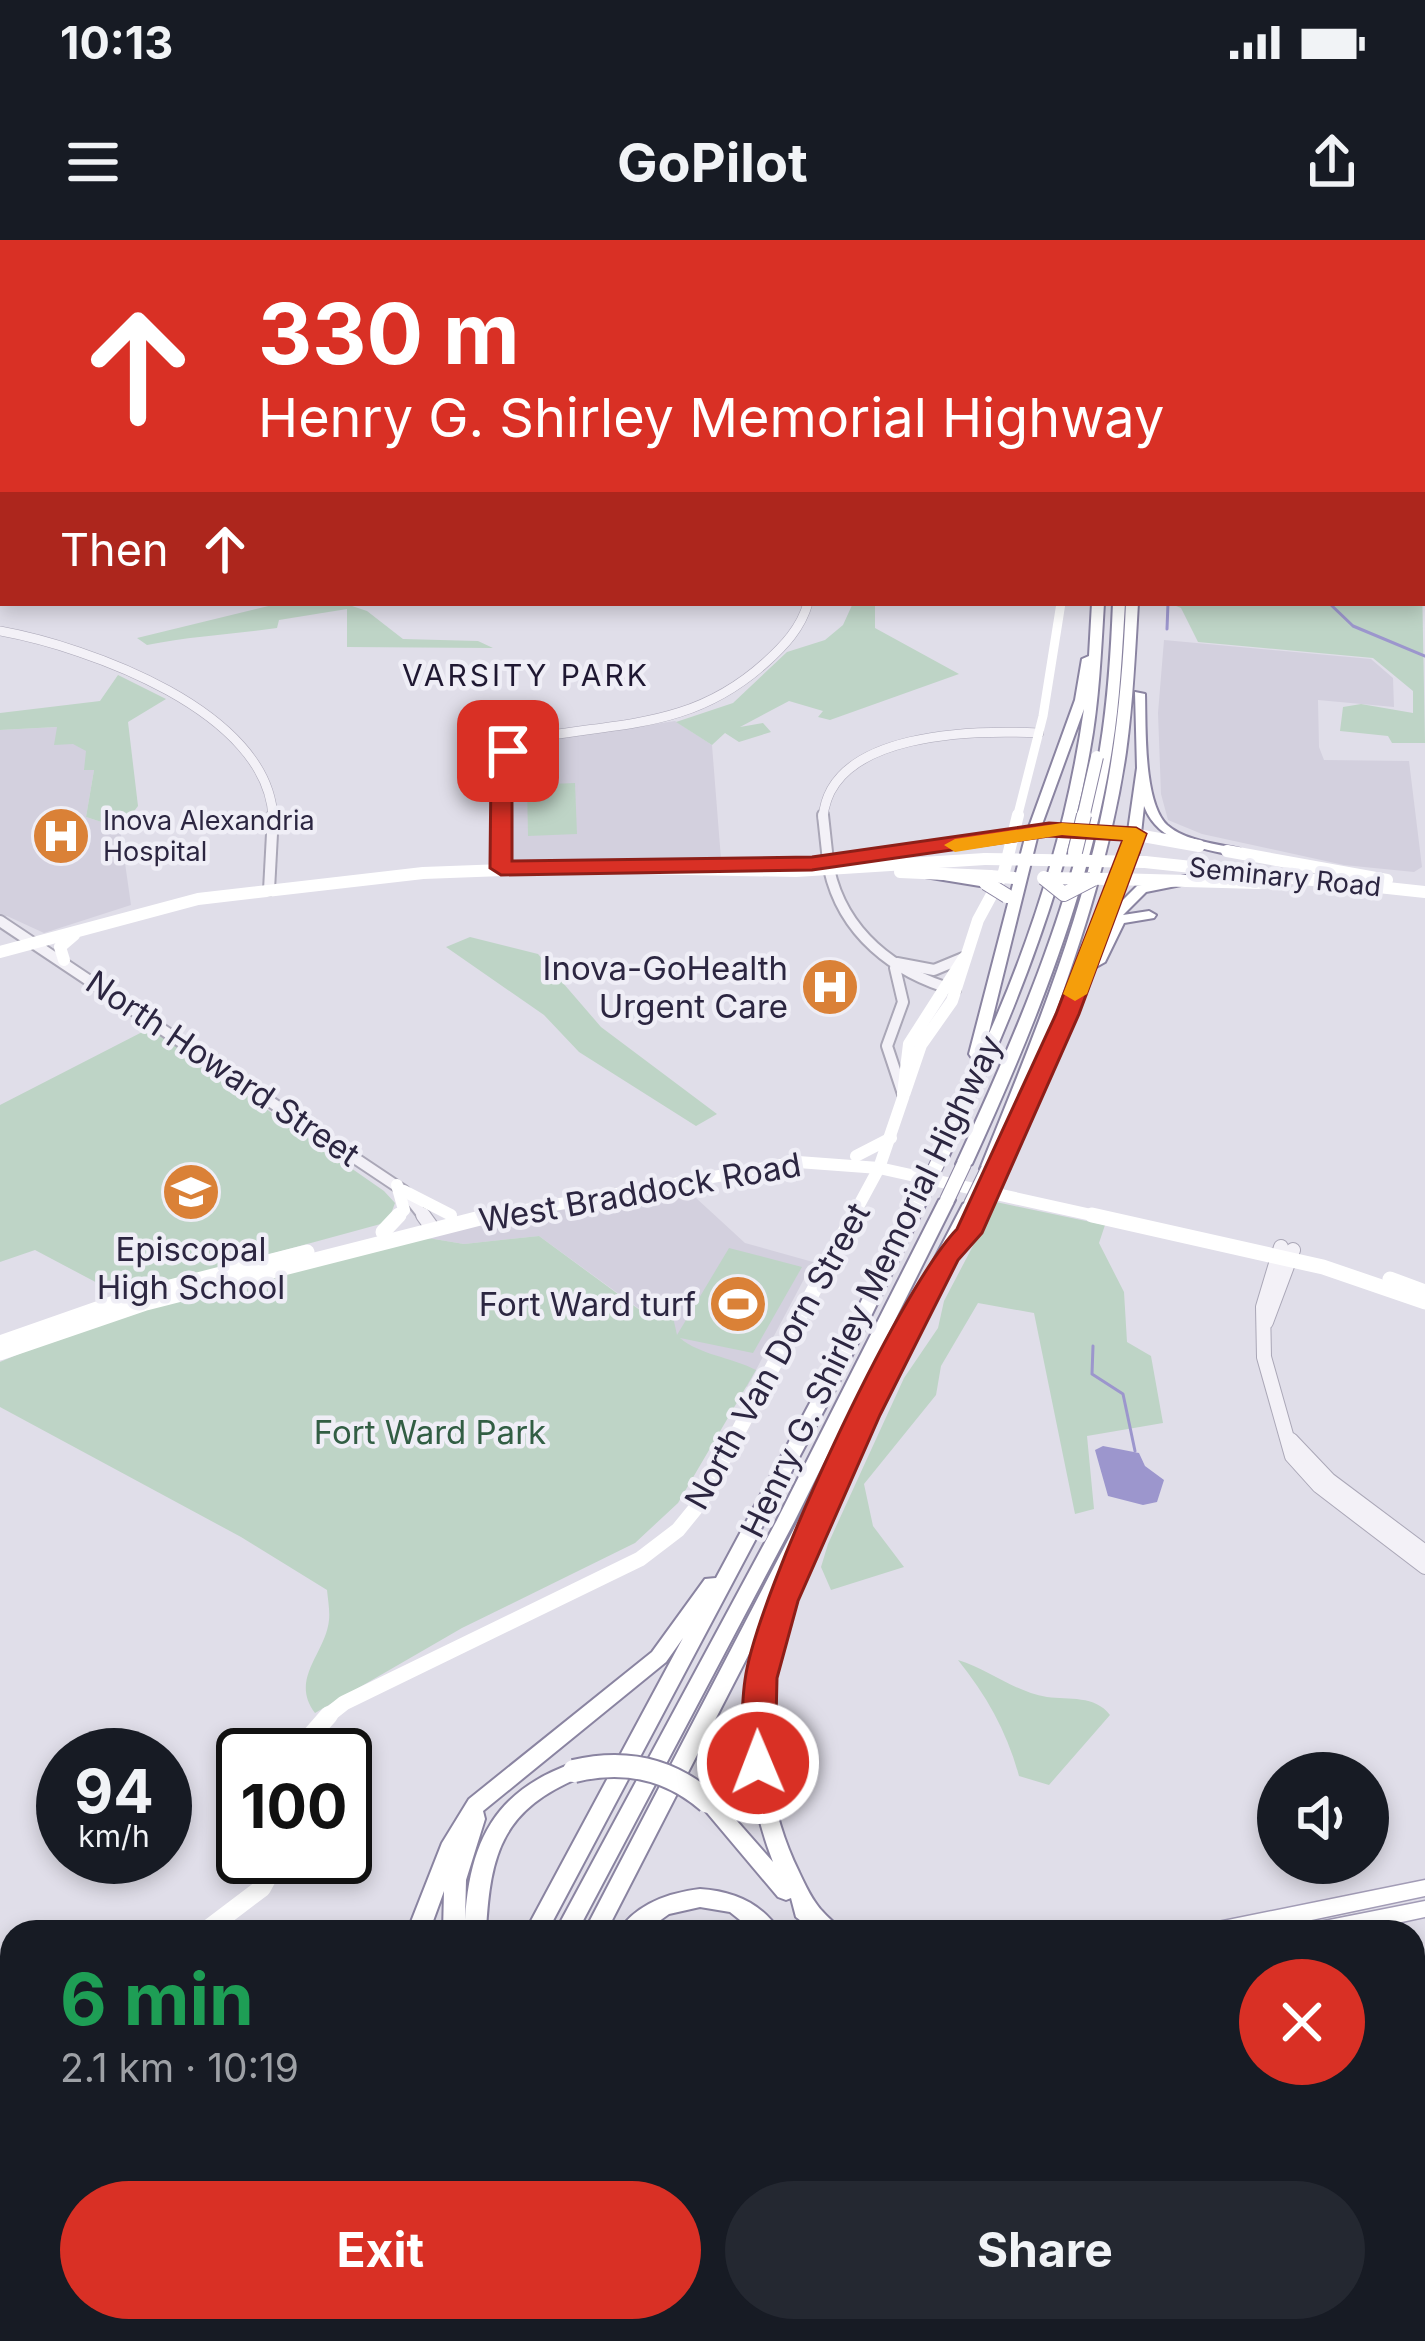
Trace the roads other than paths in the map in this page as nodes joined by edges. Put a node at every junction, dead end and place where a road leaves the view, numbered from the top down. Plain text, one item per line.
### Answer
1 (807, 606) edge
2 (1060, 606) edge
3 (1106, 606) edge
4 (1107, 606) edge
5 (1107, 606) edge
6 (1107, 606) edge
7 (1132, 606) edge
8 (1132, 606) edge
9 (0, 631) edge
10 (1039, 734) junction
11 (1143, 766) junction
12 (1036, 832) junction
13 (1131, 834) junction
14 (1235, 852) junction
15 (1075, 855) junction
16 (1145, 860) junction
17 (825, 864) junction
18 (501, 868) junction
19 (930, 874) joint
20 (1257, 874) junction
21 (1019, 878) junction
22 (1044, 878) junction
23 (1107, 879) junction
24 (988, 880) junction
25 (1186, 880) junction
26 (1385, 884) junction
27 (1425, 887) edge
28 (268, 890) junction
29 (1064, 894) junction
30 (1149, 916) dead end
31 (0, 921) edge
32 (106, 922) junction
33 (37, 941) junction
34 (1006, 944) junction
35 (0, 952) edge
36 (964, 958) junction
37 (64, 960) junction
38 (895, 967) junction
39 (1084, 971) junction
40 (950, 989) junction
41 (889, 1040) junction
42 (914, 1046) junction
43 (903, 1094) junction
44 (964, 1107) junction
45 (891, 1138) junction
46 (976, 1138) junction
47 (856, 1156) junction
48 (880, 1164) junction
49 (992, 1170) junction
50 (400, 1188) junction
51 (451, 1215) junction
52 (430, 1225) junction
53 (383, 1232) junction
54 (1286, 1253) junction
55 (1425, 1292) edge
56 (1425, 1302) edge
57 (0, 1342) edge
58 (0, 1353) edge
59 (866, 1415) junction
60 (1290, 1439) junction
61 (785, 1467) junction
62 (1425, 1552) edge
63 (1425, 1567) edge
64 (313, 1728) edge
65 (508, 1775) junction
66 (264, 1884) edge
67 (1425, 1888) edge
68 (1425, 1909) edge
69 (812, 1917) junction
70 (220, 1920) edge
71 (423, 1920) edge
72 (455, 1920) edge
73 (475, 1920) edge
74 (542, 1920) edge
75 (572, 1920) edge
76 (603, 1920) edge
77 (646, 1920) edge
78 (757, 1920) edge
79 (816, 1920) edge
80 (1271, 1920) edge
81 (1372, 1920) edge

1 - 18 street
2 - 10 main road, North Van Dorn Street
3 - 12 highway
4 - 15 highway, bridge
5 - 44 highway, Henry G. Shirley Memorial Highway
6 - 46 highway
7 - 11 highway
8 - 49 highway, Henry G. Shirley Memorial Highway
9 - 28 street
10 - 17 street
10 - 36 main road, North Van Dorn Street
11 - 13 highway
11 - 14 highway
12 - 13 main road, bridge
12 - 17 main road, bridge
12 - 21 highway
13 - 14 main road
13 - 23 highway
14 - 26 main road
15 - 16 main road, Seminary Road, bridge
15 - 17 main road, Seminary Road, bridge
16 - 20 main road, Seminary Road
16 - 26 main road, Seminary Road
17 - 18 main road, Seminary Road
17 - 19 main road
17 - 38 street
18 - 28 main road, Seminary Road
19 - 24 highway
20 - 26 main road, Seminary Road
20 - 27 main road
21 - 22 main road
21 - 24 main road, bridge
21 - 34 highway
22 - 23 main road, bridge
22 - 29 highway, bridge
23 - 25 main road
23 - 29 highway, bridge
23 - 39 highway
24 - 34 highway, bridge
25 - 26 main road
25 - 39 highway
26 - 27 main road, Seminary Road
28 - 32 main road, Seminary Road
29 - 46 highway
30 - 39 highway
31 - 33 street, North Howard Street
32 - 33 main road, Seminary Road
32 - 37 main road
33 - 35 main road, Seminary Road
33 - 37 street, North Howard Street
34 - 44 highway
36 - 38 street
36 - 40 main road, North Van Dorn Street
37 - 50 street, North Howard Street
38 - 40 street
38 - 41 street
39 - 49 highway
40 - 42 main road, North Van Dorn Street
41 - 42 street
41 - 43 street
42 - 43 main road, North Van Dorn Street
43 - 45 main road, North Van Dorn Street
44 - 61 highway, Henry G. Shirley Memorial Highway, bridge
45 - 47 main road
45 - 48 main road, North Van Dorn Street
46 - 75 highway, bridge
47 - 48 main road, West Braddock Road
47 - 51 main road, West Braddock Road
48 - 52 main road, West Braddock Road
48 - 54 main road, West Braddock Road
48 - 64 main road, North Van Dorn Street
49 - 59 highway, Henry G. Shirley Memorial Highway, bridge
50 - 51 main road
50 - 52 street, North Howard Street
50 - 53 main road
51 - 52 main road, West Braddock Road
52 - 53 main road, West Braddock Road
52 - 58 main road, West Braddock Road
53 - 57 main road, West Braddock Road
54 - 55 main road, West Braddock Road
54 - 56 main road, West Braddock Road
54 - 60 street
59 - 69 highway
59 - 76 highway, Henry G. Shirley Memorial Highway
60 - 62 street
60 - 63 street
61 - 65 highway
61 - 74 highway, Henry G. Shirley Memorial Highway
65 - 71 highway
65 - 72 highway
66 - 70 main road
67 - 80 main road
68 - 81 main road
69 - 73 highway, bridge
69 - 79 highway
77 - 78 highway

